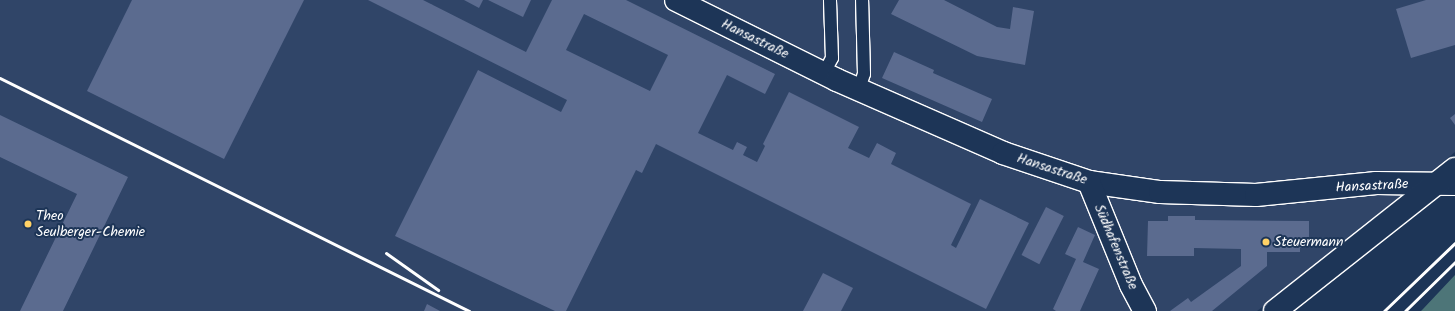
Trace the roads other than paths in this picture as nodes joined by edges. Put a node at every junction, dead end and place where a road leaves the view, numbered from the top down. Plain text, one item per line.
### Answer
1 (676, 0) edge
2 (830, 0) edge
3 (862, 0) edge
4 (824, 73) junction
5 (859, 89) junction
6 (1455, 169) edge
7 (1089, 182) junction
8 (1446, 184) edge
9 (1145, 311) edge
10 (1275, 311) edge

1 - 4 street, Hansastraße
2 - 4 lane
3 - 5 lane
4 - 5 street, Hansastraße
5 - 7 street, Hansastraße
6 - 8 street
7 - 8 street, Hansastraße
7 - 9 street, Südhafenstraße
8 - 10 street

